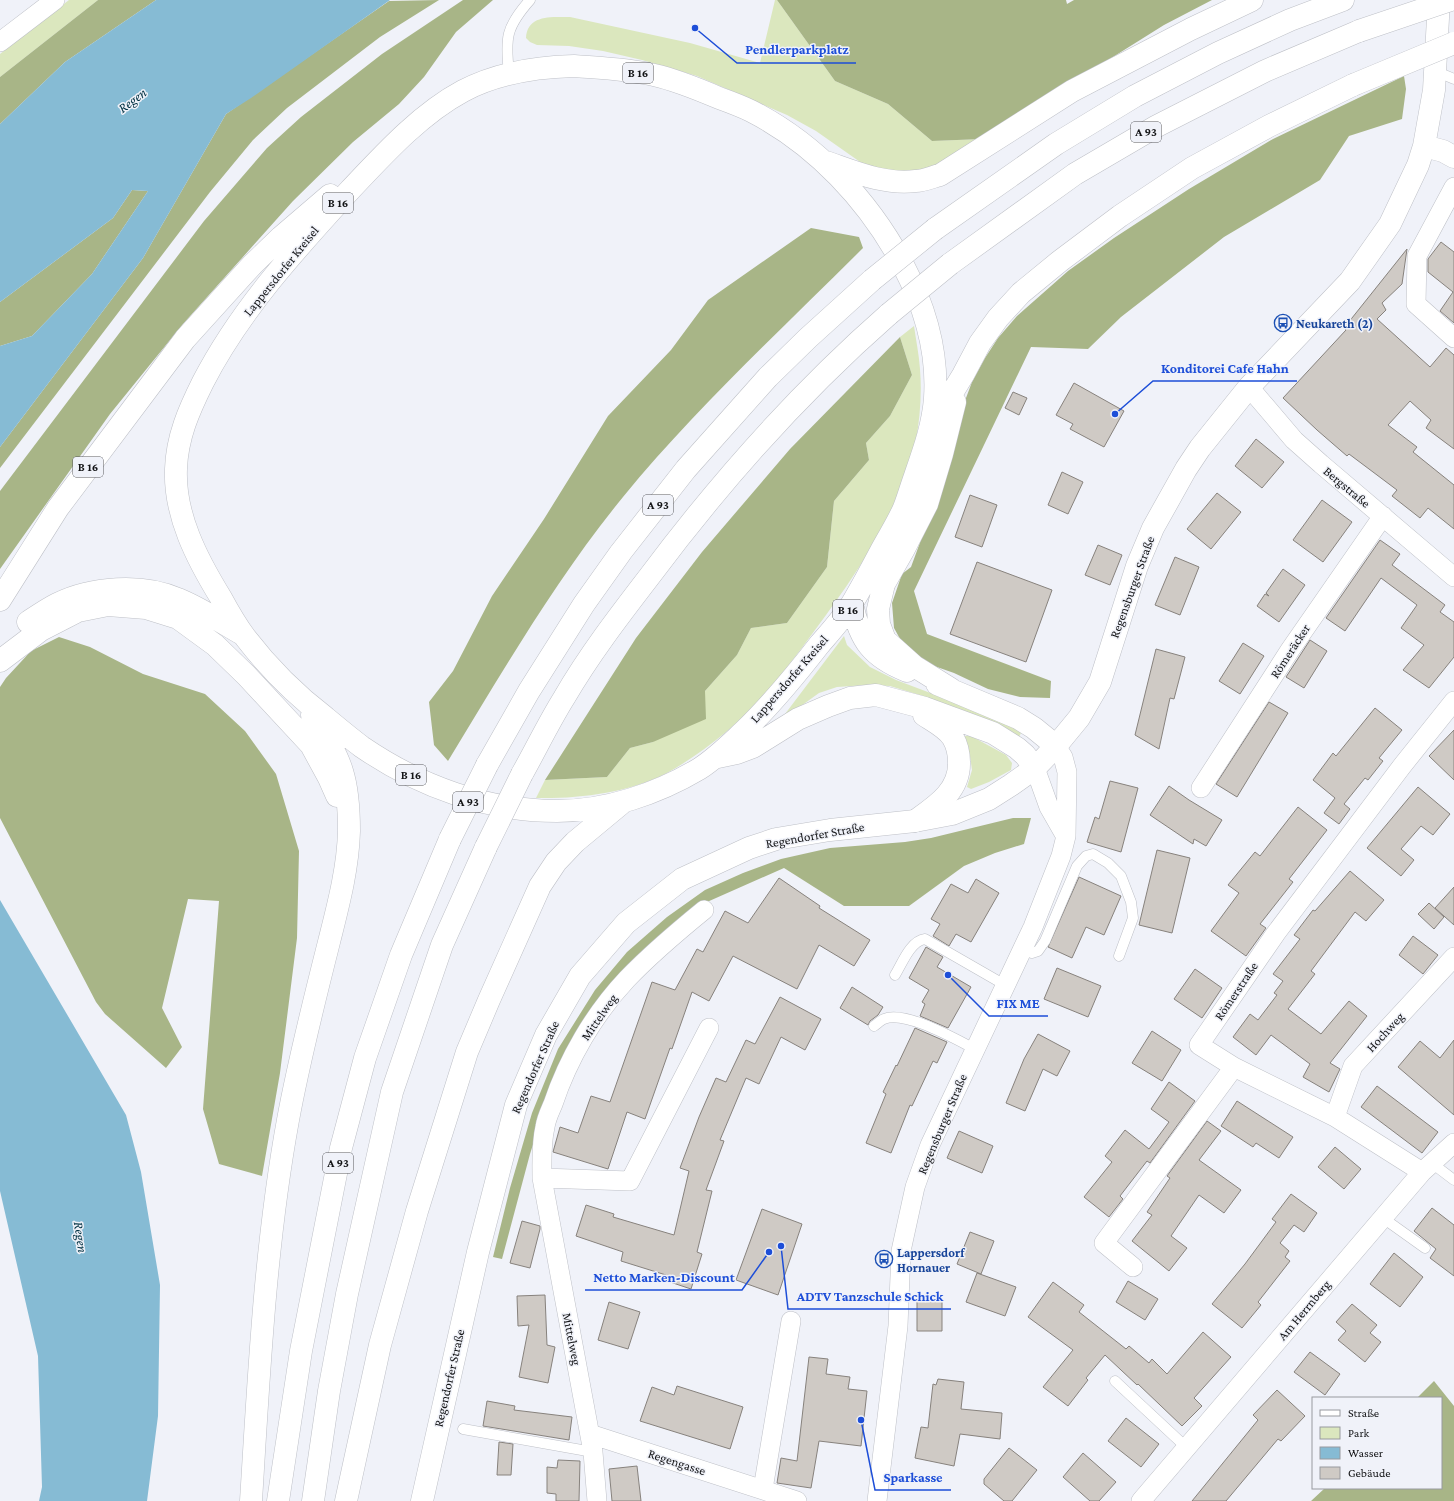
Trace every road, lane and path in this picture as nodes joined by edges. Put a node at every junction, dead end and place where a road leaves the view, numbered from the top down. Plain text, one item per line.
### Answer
1 (55, 0) edge
2 (530, 0) edge
3 (1252, 0) edge
4 (1342, 0) edge
5 (1440, 0) edge
6 (1451, 0) edge
7 (0, 42) edge
8 (1454, 43) edge
9 (509, 73) junction
10 (1444, 75) edge
11 (1424, 146) junction
12 (387, 152) junction
13 (1454, 157) edge
14 (823, 161) junction
15 (1454, 187) edge
16 (1454, 338) edge
17 (963, 375) junction
18 (1249, 387) junction
19 (930, 429) junction
20 (1383, 516) junction
21 (1454, 577) edge
22 (0, 600) edge
23 (852, 604) junction
24 (243, 635) junction
25 (0, 653) edge
26 (0, 661) edge
27 (951, 689) junction
28 (301, 699) junction
29 (897, 700) junction
30 (1454, 701) edge
31 (1056, 746) junction
32 (715, 758) junction
33 (1035, 768) junction
34 (1201, 788) dead end
35 (625, 801) junction
36 (915, 821) junction
37 (349, 832) junction
38 (1066, 836) junction
39 (704, 910) dead end
40 (1022, 948) junction
41 (1119, 956) dead end
42 (1454, 957) edge
43 (895, 975) dead end
44 (1005, 985) junction
45 (874, 1026) dead end
46 (709, 1028) dead end
47 (975, 1049) junction
48 (1234, 1067) junction
49 (1335, 1118) junction
50 (1454, 1143) edge
51 (1427, 1168) junction
52 (542, 1178) junction
53 (1454, 1180) edge
54 (1383, 1218) junction
55 (1425, 1248) dead end
56 (1133, 1267) dead end
57 (791, 1321) dead end
58 (1115, 1380) dead end
59 (462, 1429) dead end
60 (592, 1443) junction
61 (1187, 1448) junction
62 (763, 1489) junction
63 (251, 1501) edge
64 (278, 1501) edge
65 (313, 1501) edge
66 (346, 1501) edge
67 (422, 1501) edge
68 (597, 1501) edge
69 (797, 1501) edge
70 (877, 1501) edge
71 (1141, 1501) edge

1 - 7 street
2 - 9 lane
3 - 14 main road
4 - 64 main road, A 93, bridge
5 - 10 main road, Regensburger Straße
6 - 65 main road, A 93, bridge
8 - 17 main road, bridge
9 - 12 main road, Lappersdorfer Kreisel / B 16
9 - 14 main road, Lappersdorfer Kreisel / B 16
10 - 11 main road, Regensburger Straße
11 - 13 main road
11 - 18 main road, Regensburger Straße
12 - 22 main road, B 16
12 - 24 main road, Lappersdorfer Kreisel / B 16
14 - 19 main road, Lappersdorfer Kreisel / B 16
15 - 16 street
17 - 19 main road
17 - 27 main road
18 - 20 street, Bergstraße
18 - 31 main road, Regensburger Straße
19 - 23 main road, Lappersdorfer Kreisel / B 16
20 - 21 street, Bergstraße
20 - 34 street, Römeräcker
23 - 27 main road, B 16
23 - 32 main road, Lappersdorfer Kreisel / B 16
24 - 25 main road, B 16
24 - 28 main road, Lappersdorfer Kreisel / B 16
26 - 37 main road
27 - 31 main road, B 16
28 - 35 main road, Lappersdorfer Kreisel / B 16
28 - 37 main road
29 - 32 main road, B 16
29 - 33 main road, B 16
29 - 36 main road, B 16
30 - 48 street, Römerstraße
31 - 33 main road, Regensburger Straße
31 - 38 street, Regensburger Straße
32 - 35 main road, Lappersdorfer Kreisel / B 16
33 - 36 main road, Regendorfer Straße
33 - 38 street
35 - 66 main road
36 - 67 main road, Regendorfer Straße
37 - 63 main road
38 - 40 street, Regensburger Straße
39 - 52 street, Mittelweg
40 - 41 lane
40 - 44 street, Regensburger Straße
42 - 49 street, Hochweg
43 - 44 lane
44 - 47 street, Regensburger Straße
45 - 47 lane
46 - 52 street
47 - 70 street, Regensburger Straße
48 - 49 street
48 - 56 street
49 - 51 street
50 - 51 street, Am Herrnberg
51 - 53 lane
51 - 54 street, Am Herrnberg
52 - 60 street, Mittelweg
54 - 55 lane
54 - 61 street, Am Herrnberg
57 - 62 street
58 - 61 lane
59 - 60 lane, Regengasse
60 - 62 street, Regengasse
60 - 68 street, Mittelweg
61 - 71 street, Am Herrnberg
62 - 69 street, Regengasse

